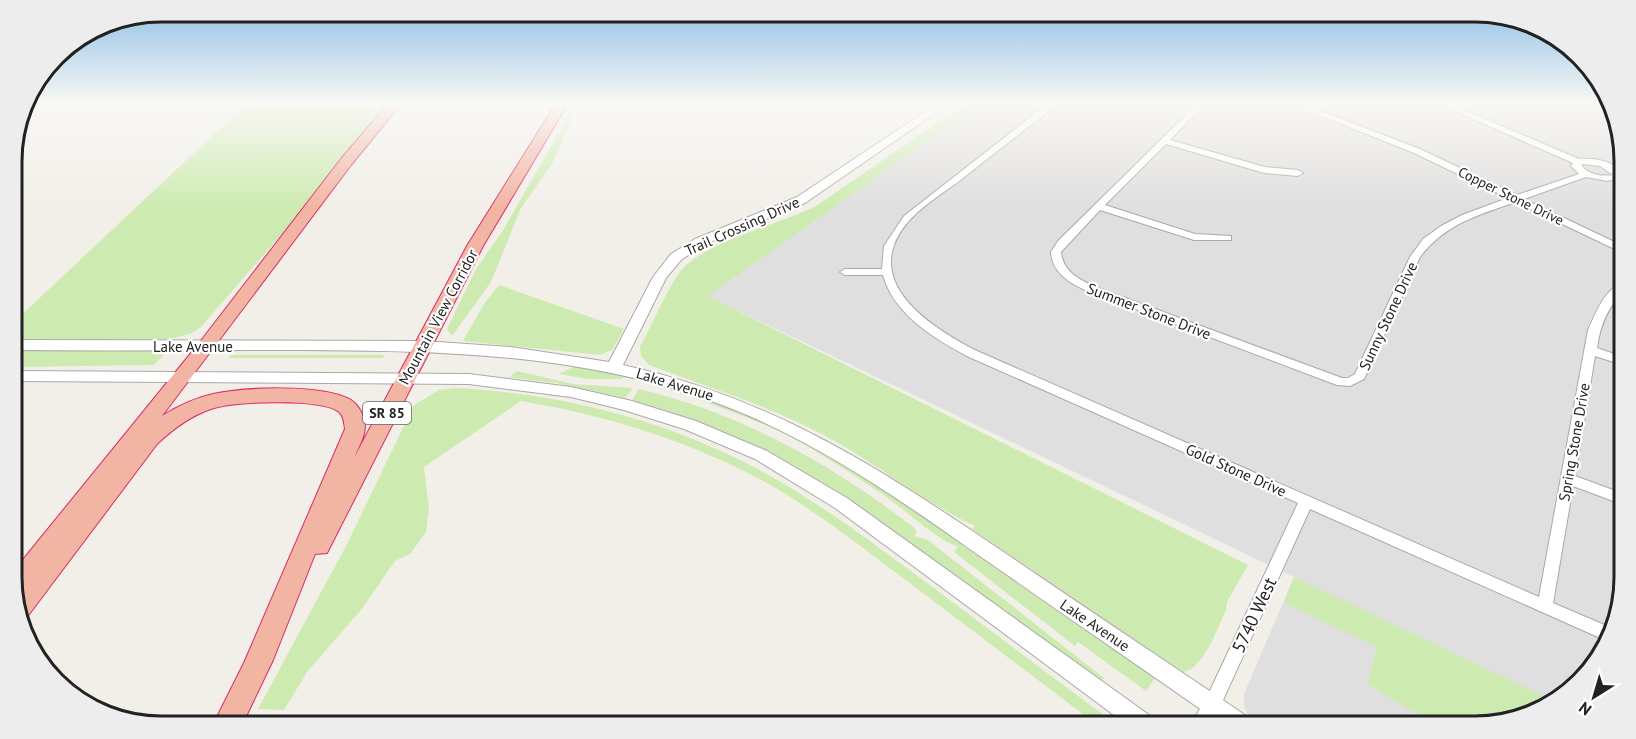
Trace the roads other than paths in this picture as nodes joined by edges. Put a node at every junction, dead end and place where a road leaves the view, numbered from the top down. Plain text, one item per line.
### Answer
1 (365, 139) edge
2 (540, 139) edge
3 (891, 139) edge
4 (1007, 139) edge
5 (1389, 139) edge
6 (1525, 139) edge
7 (1164, 141) joint
8 (1578, 162) junction
9 (1614, 164) edge
10 (1609, 166) junction
11 (1614, 170) edge
12 (1298, 173) dead end
13 (1586, 174) junction
14 (1614, 179) edge
15 (1516, 199) junction
16 (1098, 206) junction
17 (1227, 238) dead end
18 (1614, 246) edge
19 (845, 272) dead end
20 (887, 272) junction
21 (1614, 295) edge
22 (23, 345) edge
23 (207, 346) junction
24 (424, 346) junction
25 (1590, 350) junction
26 (1614, 358) edge
27 (614, 367) junction
28 (22, 376) edge
29 (182, 377) junction
30 (405, 378) junction
31 (1350, 382) joint
32 (1568, 478) junction
33 (1614, 496) edge
34 (1306, 501) junction
35 (22, 579) edge
36 (25, 600) edge
37 (1545, 607) junction
38 (1603, 632) edge
39 (255, 670) junction
40 (1212, 705) junction
41 (232, 716) edge
42 (1133, 716) edge
43 (1205, 716) edge
44 (1228, 716) edge

1 - 23 highway
2 - 24 highway, Mountain View Corridor / SR 85
3 - 27 street, Trail Crossing Drive
4 - 20 street
5 - 15 street, Copper Stone Drive
6 - 8 street
7 - 12 street
7 - 16 street, Summer Stone Drive
8 - 10 street
8 - 13 street
9 - 10 street
10 - 11 street
13 - 14 street
13 - 15 street, Sunny Stone Drive
15 - 18 street, Copper Stone Drive
15 - 31 street, Sunny Stone Drive
16 - 17 street
16 - 31 street, Summer Stone Drive
19 - 20 street
20 - 34 street, Gold Stone Drive
21 - 25 street, Spring Stone Drive
22 - 23 street, Lake Avenue
23 - 24 street, Lake Avenue
23 - 29 highway
24 - 27 street, Lake Avenue
24 - 30 highway, Mountain View Corridor / SR 85
25 - 26 street
25 - 32 street, Spring Stone Drive
27 - 40 street, Lake Avenue
28 - 29 street, Lake Avenue
29 - 30 street, Lake Avenue
29 - 35 highway
30 - 39 highway, Mountain View Corridor / SR 85
30 - 42 street, Lake Avenue
32 - 33 street
32 - 37 street, Spring Stone Drive
34 - 37 street, Gold Stone Drive
34 - 40 street, 5740 West
36 - 39 highway
37 - 38 street, Gold Stone Drive
39 - 41 highway, Mountain View Corridor / SR 85
40 - 43 street, 5740 West
40 - 44 street, Lake Avenue

